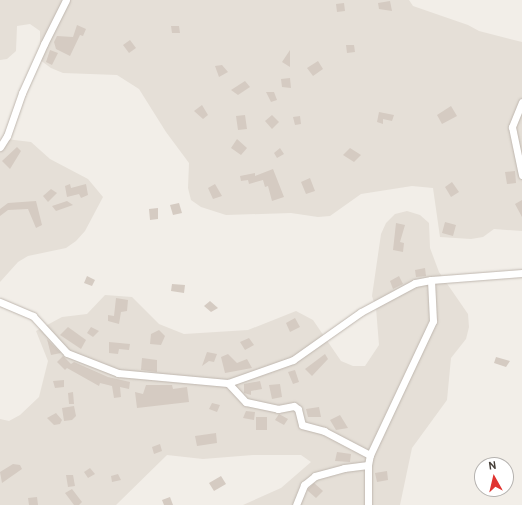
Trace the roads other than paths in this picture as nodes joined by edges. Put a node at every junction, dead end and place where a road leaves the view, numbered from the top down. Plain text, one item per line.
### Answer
1 (66, 0) edge
2 (522, 102) edge
3 (0, 147) edge
4 (522, 175) edge
5 (522, 273) edge
6 (431, 280) junction
7 (0, 302) edge
8 (228, 383) junction
9 (370, 455) junction
10 (368, 465) junction
11 (296, 505) edge
12 (368, 505) edge

1 - 3 street
2 - 4 street
5 - 6 street
6 - 8 street
6 - 9 street
7 - 8 street
8 - 9 street
9 - 10 street
10 - 11 street
10 - 12 street

